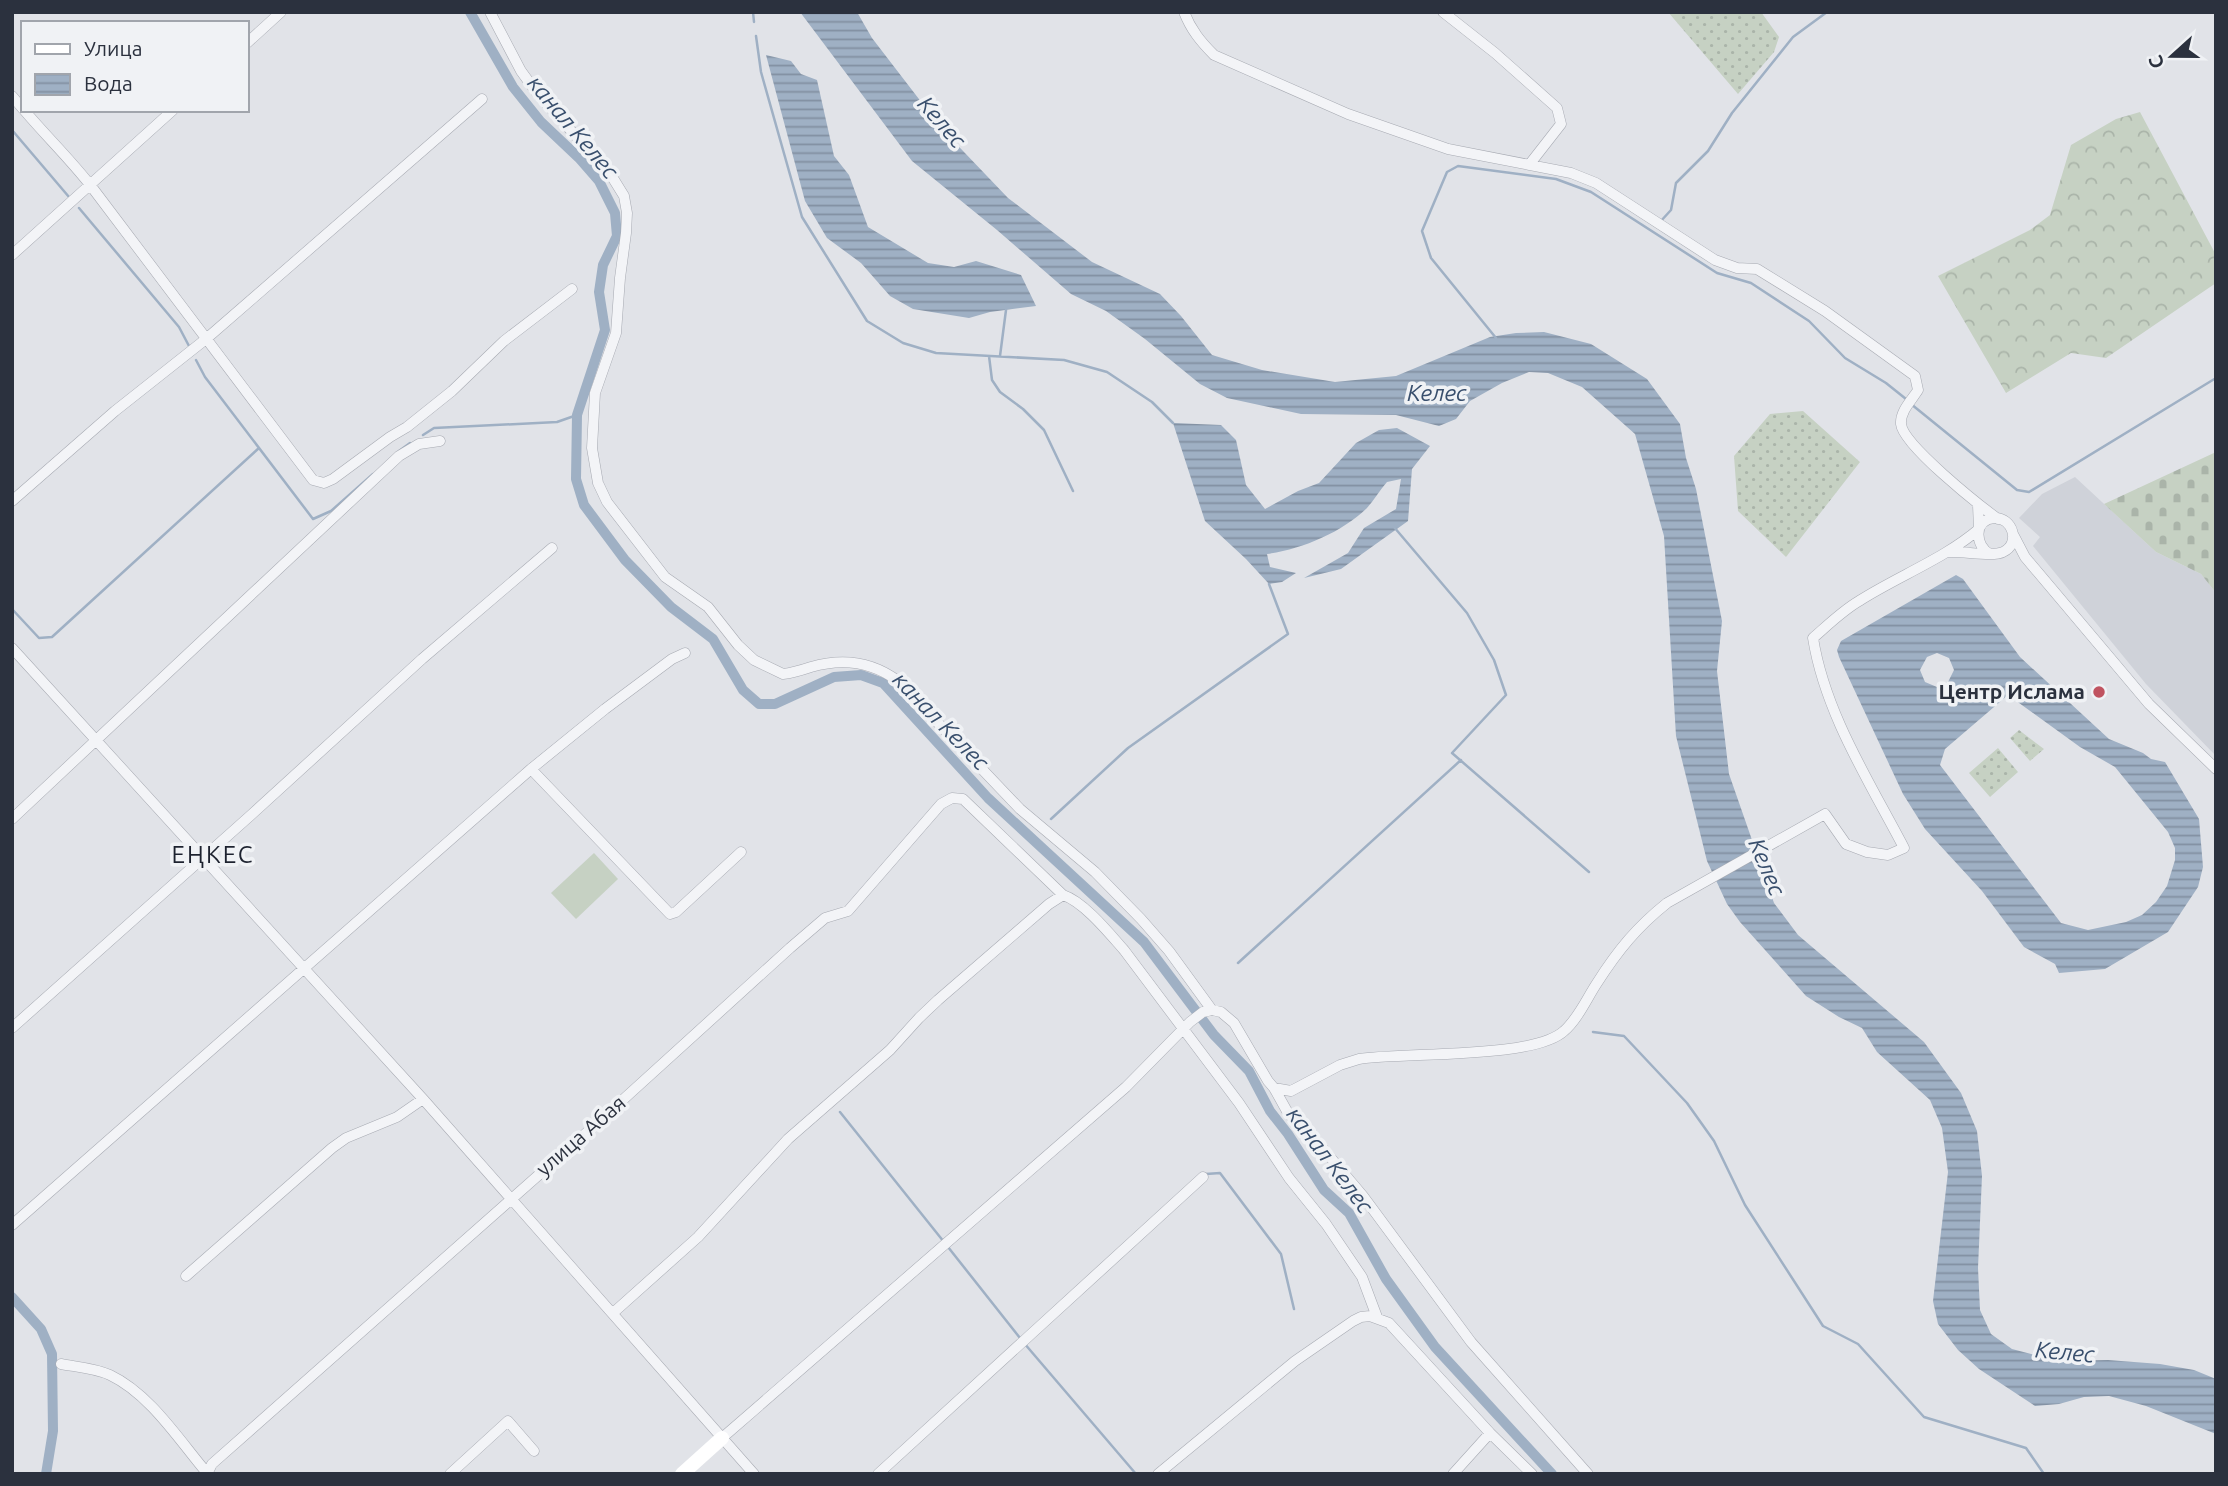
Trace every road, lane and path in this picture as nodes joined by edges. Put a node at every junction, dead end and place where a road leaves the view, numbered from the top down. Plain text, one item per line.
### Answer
1 (281, 12) edge
2 (490, 12) edge
3 (1184, 12) edge
4 (1443, 12) edge
5 (248, 42) edge
6 (482, 99) dead end
7 (26, 112) edge
8 (171, 112) edge
9 (1529, 165) junction
10 (91, 186) junction
11 (12, 255) edge
12 (572, 289) dead end
13 (206, 339) junction
14 (407, 428) junction
15 (440, 440) dead end
16 (419, 444) junction
17 (12, 501) edge
18 (1978, 505) junction
19 (1998, 519) junction
20 (1979, 529) junction
21 (2013, 534) junction
22 (552, 548) dead end
23 (1948, 552) junction
24 (1993, 554) junction
25 (2025, 557) junction
26 (12, 648) edge
27 (685, 653) dead end
28 (96, 741) junction
29 (531, 769) junction
30 (2216, 769) edge
31 (12, 819) edge
32 (741, 852) dead end
33 (203, 857) junction
34 (1063, 895) junction
35 (306, 969) junction
36 (1208, 1011) junction
37 (1186, 1026) junction
38 (12, 1028) edge
39 (1274, 1088) junction
40 (424, 1099) junction
41 (1203, 1177) dead end
42 (512, 1197) junction
43 (12, 1225) edge
44 (186, 1276) dead end
45 (613, 1313) junction
46 (1377, 1317) junction
47 (61, 1364) dead end
48 (1490, 1433) junction
49 (722, 1438) junction
50 (534, 1451) dead end
51 (207, 1473) edge
52 (450, 1474) edge
53 (682, 1474) edge
54 (754, 1474) edge
55 (878, 1474) edge
56 (1158, 1474) edge
57 (1452, 1474) edge
58 (1532, 1474) edge
59 (1588, 1474) edge

1 - 5 street
2 - 36 street
3 - 9 street
4 - 9 street
6 - 13 street
7 - 10 street
8 - 10 street
9 - 18 street
10 - 11 street
10 - 13 street
12 - 14 street
13 - 14 street
13 - 17 street
14 - 16 street
15 - 16 street
16 - 28 street
18 - 19 street
18 - 20 street
19 - 20 street
19 - 21 street
20 - 23 street
20 - 24 street
21 - 24 street
21 - 25 street
22 - 33 street
23 - 24 street
23 - 39 street
24 - 25 street
25 - 30 street
26 - 28 street
27 - 29 street
28 - 31 street
28 - 33 street
29 - 32 street
29 - 35 street
33 - 35 street
33 - 38 street
34 - 37 street
34 - 42 street, улица Абая
34 - 45 street
35 - 40 street
35 - 43 street
36 - 37 street
36 - 39 street
37 - 46 street
37 - 49 street
39 - 59 street
40 - 42 street
40 - 44 street
41 - 55 street
42 - 45 street
42 - 51 street, улица Абая
45 - 49 street
46 - 48 street
46 - 56 street
47 - 51 street, улица Абая
48 - 57 street
48 - 58 street
49 - 53 main road
49 - 54 street
50 - 52 street

